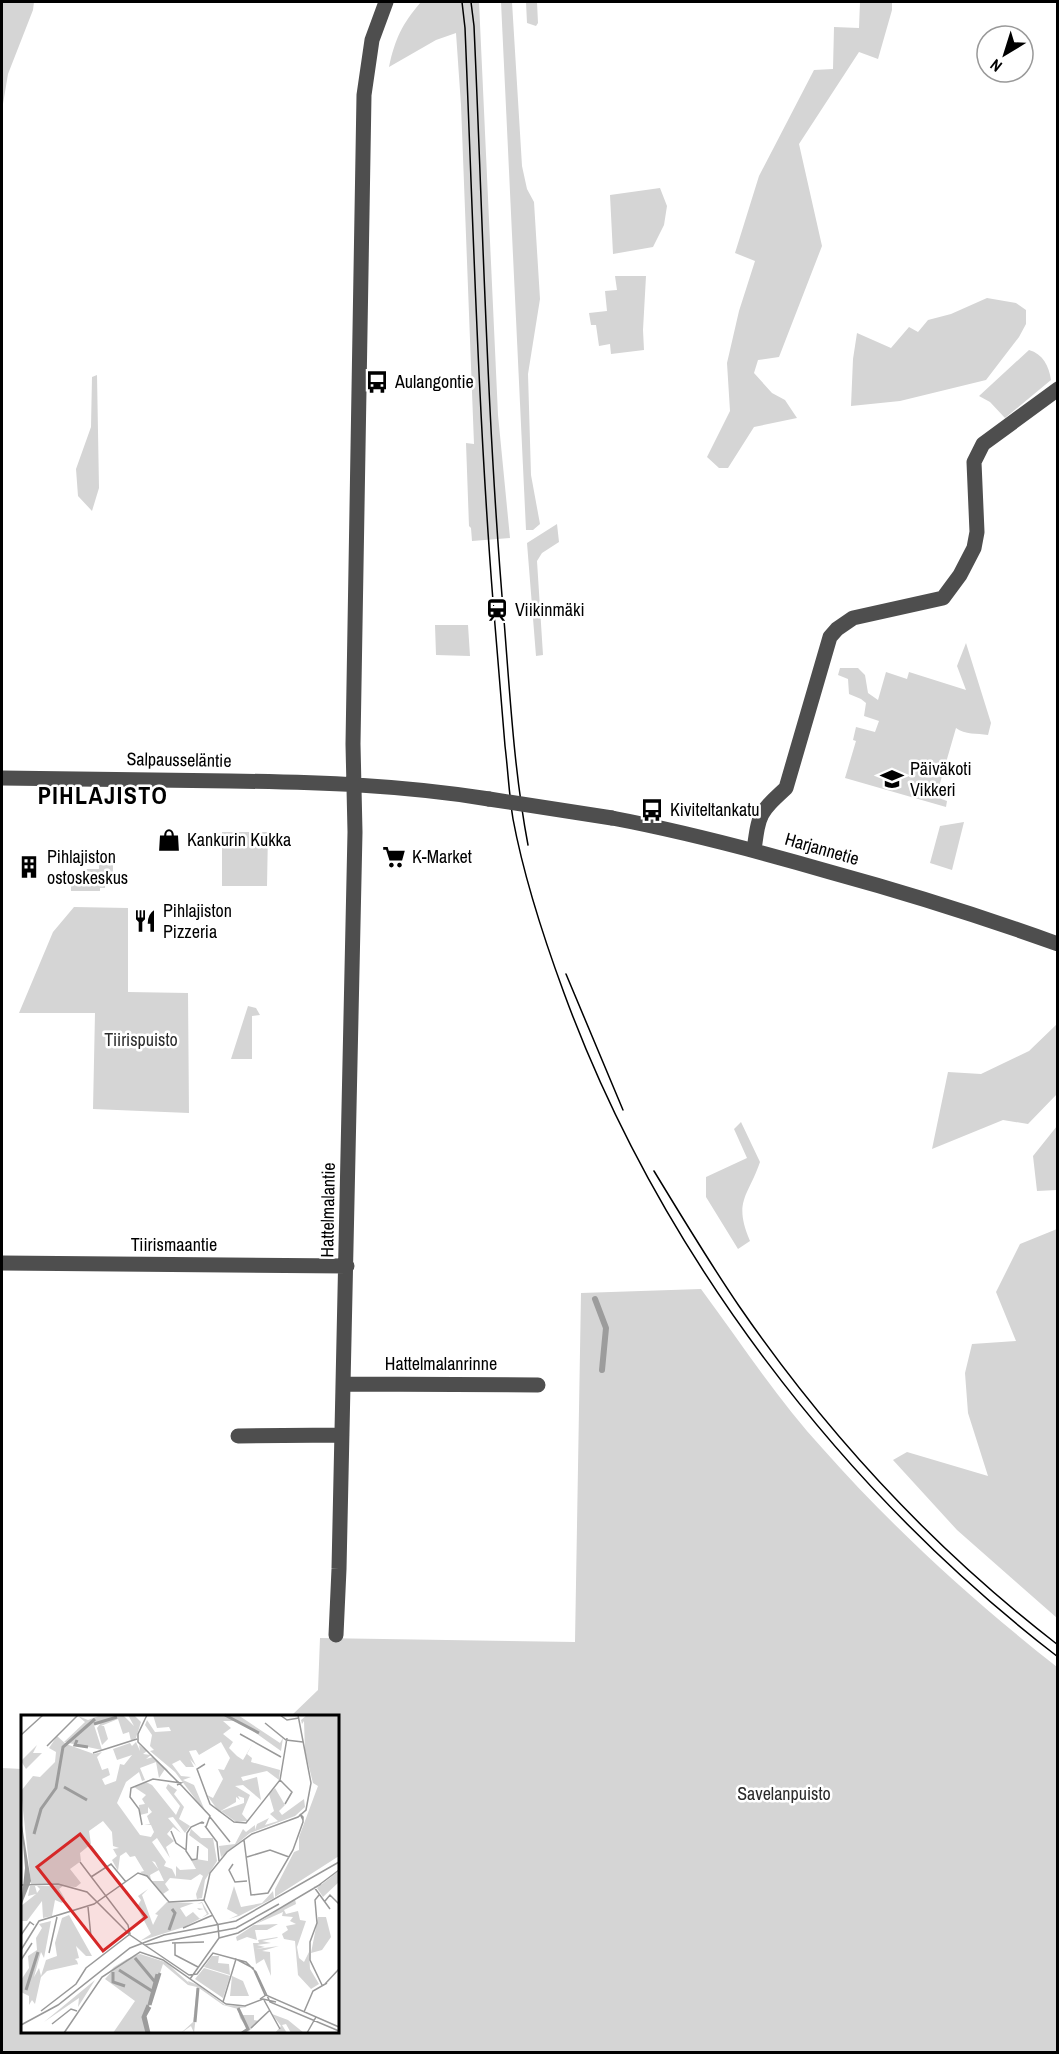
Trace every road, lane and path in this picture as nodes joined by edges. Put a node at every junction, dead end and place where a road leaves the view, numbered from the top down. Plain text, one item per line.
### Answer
1 (386, 2) edge
2 (1058, 389) edge
3 (2, 778) edge
4 (356, 785) junction
5 (754, 850) junction
6 (1058, 944) edge
7 (2, 1263) edge
8 (347, 1266) junction
9 (344, 1384) junction
10 (538, 1384) dead end
11 (342, 1435) junction
12 (238, 1436) dead end
13 (336, 1635) dead end

1 - 4 street
2 - 5 street
3 - 4 street, Salpausseläntie
4 - 5 street, Harjannetie, bridge
4 - 8 street, Hattelmalantie
5 - 6 street, Harjannetie
7 - 8 street, Tiirismaantie
8 - 9 street, Hattelmalantie
9 - 10 street, Hattelmalanrinne
9 - 11 street, Hattelmalantie
11 - 12 street
11 - 13 street, Hattelmalantie

